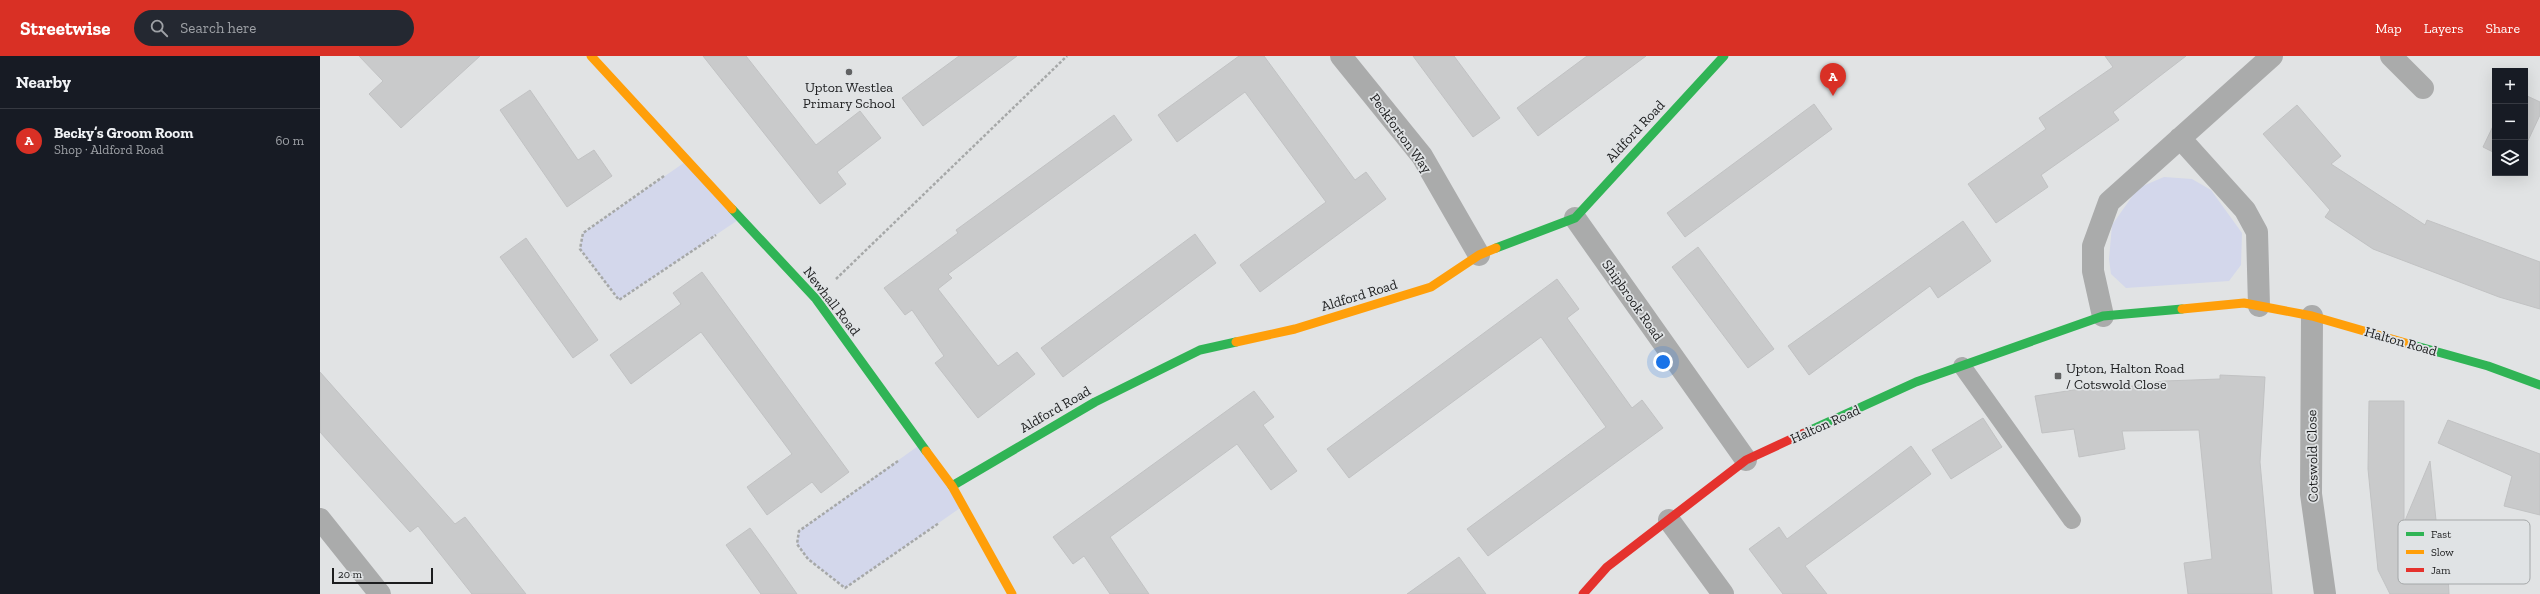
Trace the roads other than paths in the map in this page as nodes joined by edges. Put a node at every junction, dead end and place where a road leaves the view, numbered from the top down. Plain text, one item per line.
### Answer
1 (591, 56) edge
2 (1341, 56) edge
3 (1724, 56) edge
4 (2272, 56) edge
5 (2391, 56) edge
6 (2423, 88) dead end
7 (2180, 138) junction
8 (1575, 218) junction
9 (1479, 255) junction
10 (2259, 306) junction
11 (2103, 316) junction
12 (2312, 316) junction
13 (1962, 366) junction
14 (2540, 385) edge
15 (1746, 460) junction
16 (952, 486) junction
17 (320, 519) edge
18 (1669, 520) junction
19 (2072, 520) dead end
20 (380, 594) edge
21 (1012, 594) edge
22 (1583, 594) edge
23 (1723, 594) edge
24 (2324, 594) edge

1 - 16 street, Newhall Road
2 - 9 street, Peckforton Way
3 - 8 street, Aldford Road
4 - 7 street
5 - 6 street
7 - 10 street
7 - 11 street
8 - 9 street, Aldford Road
8 - 15 street, Shipbrook Road
9 - 16 street, Aldford Road
10 - 11 street, Halton Road
10 - 12 street, Halton Road
11 - 13 street, Halton Road
12 - 14 street, Halton Road
12 - 24 street, Cotswold Close
13 - 15 street, Halton Road
13 - 19 lane
15 - 18 street, Halton Road
16 - 21 street, Newhall Road
17 - 20 street
18 - 22 street, Halton Road
18 - 23 street

